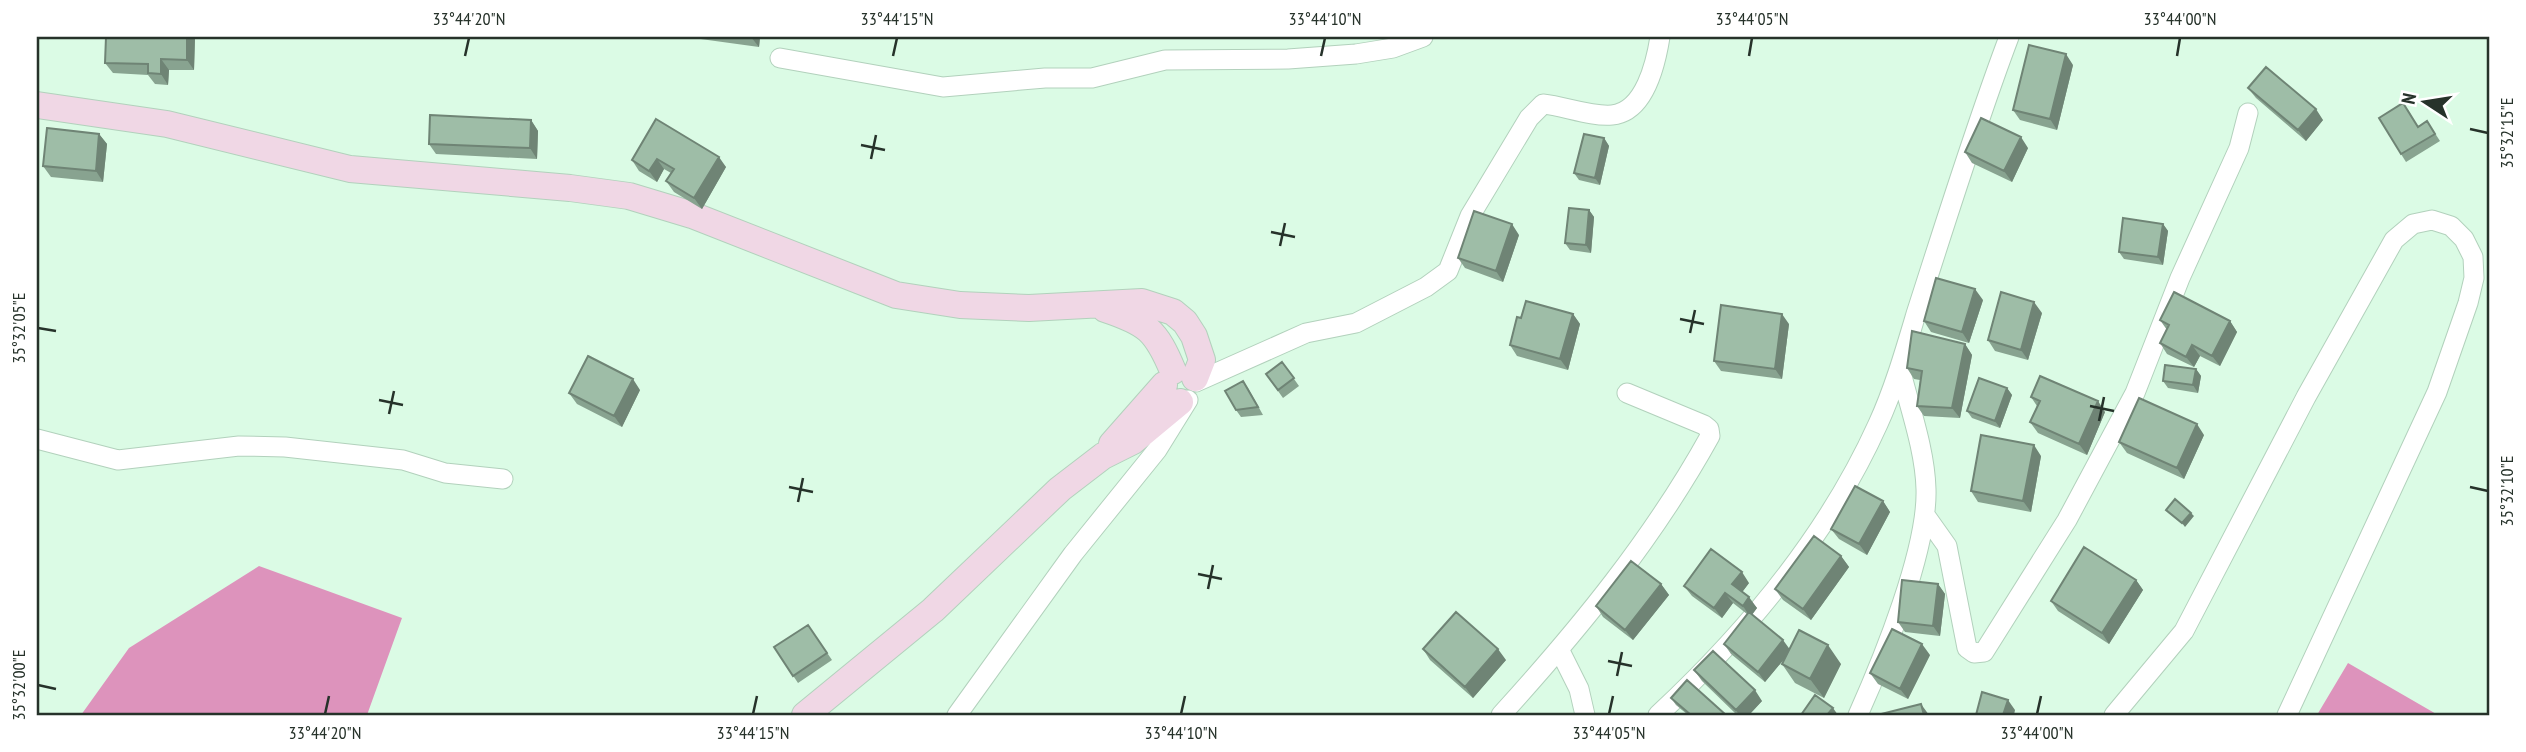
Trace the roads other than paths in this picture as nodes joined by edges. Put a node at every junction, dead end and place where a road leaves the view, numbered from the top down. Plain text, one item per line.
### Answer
1 (1423, 37) edge
2 (1660, 37) edge
3 (2010, 37) edge
4 (780, 58) dead end
5 (37, 105) edge
6 (2248, 113) dead end
7 (1900, 368) junction
8 (1183, 386) junction
9 (1627, 393) dead end
10 (37, 439) edge
11 (503, 479) dead end
12 (1925, 515) junction
13 (1560, 651) junction
14 (805, 715) edge
15 (957, 715) edge
16 (1502, 715) edge
17 (1585, 715) edge
18 (1658, 715) edge
19 (1858, 715) edge
20 (2114, 715) edge
21 (2287, 715) edge

1 - 4 street
2 - 8 street
3 - 7 street
5 - 8 main road
6 - 12 street
7 - 12 street
7 - 18 street
8 - 14 main road
8 - 15 street
9 - 13 street
10 - 11 street
12 - 19 street
13 - 16 street
13 - 17 street
20 - 21 street

